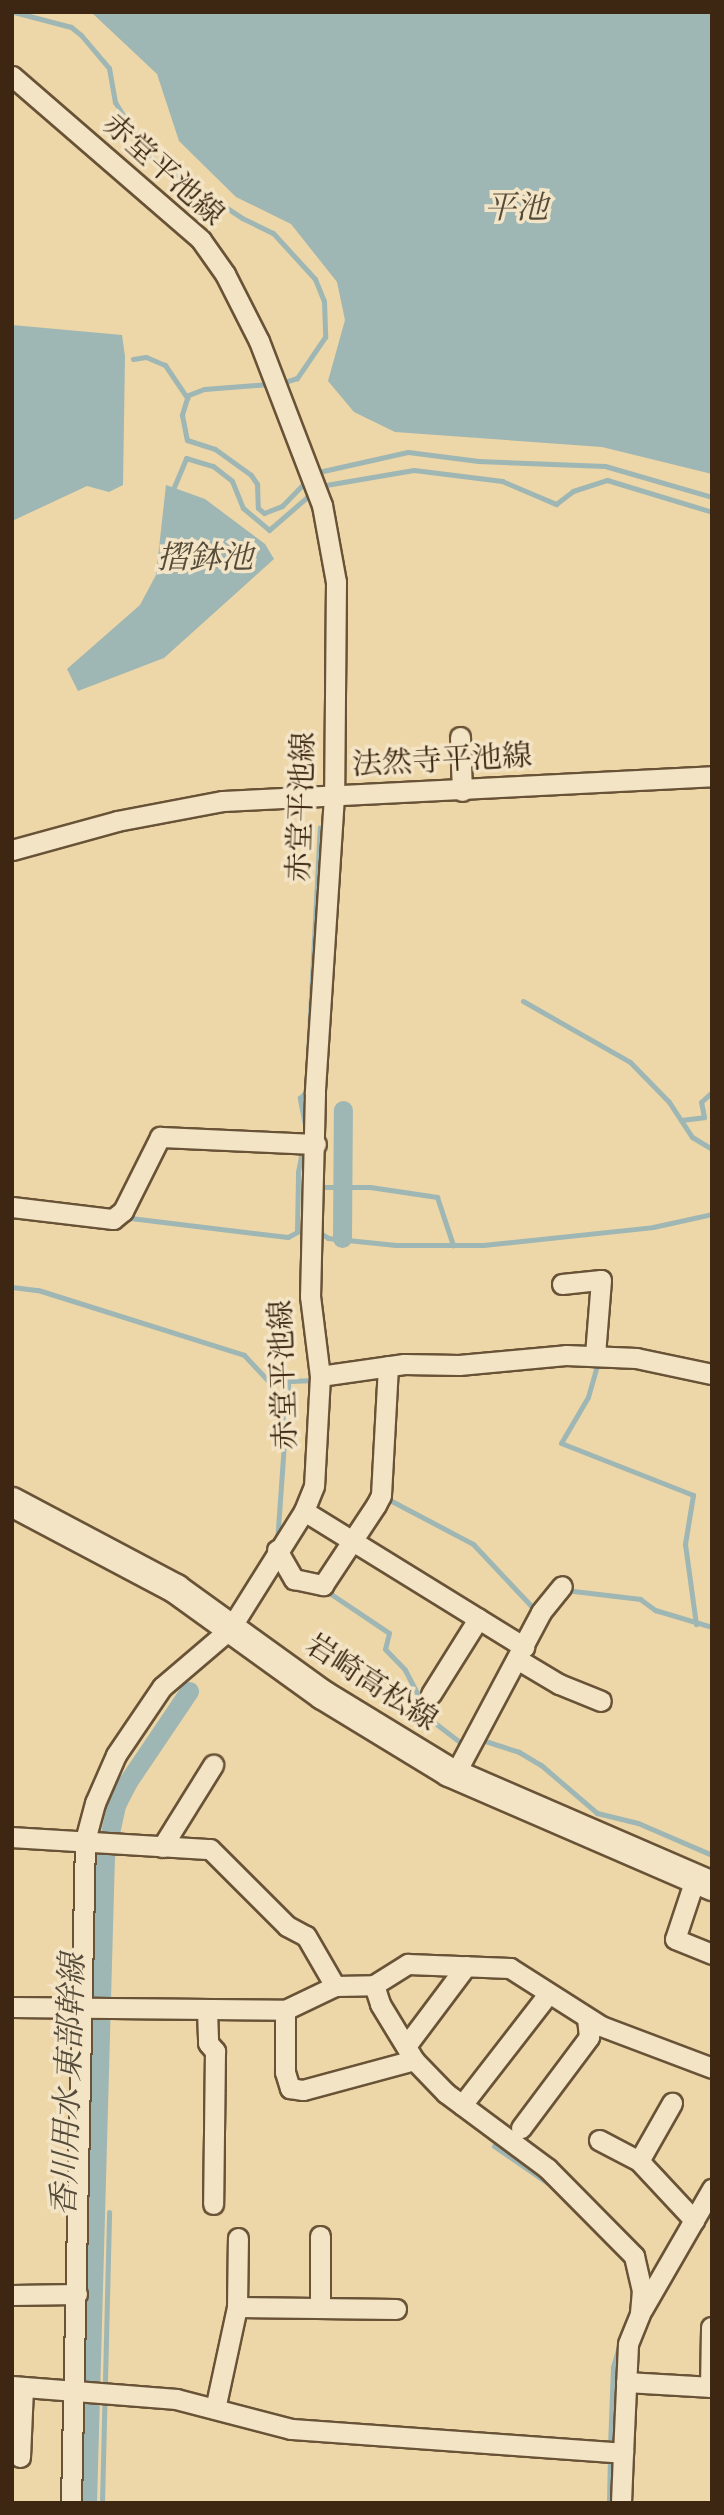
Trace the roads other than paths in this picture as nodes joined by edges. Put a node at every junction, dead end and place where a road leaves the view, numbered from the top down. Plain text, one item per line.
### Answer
1 (12, 76) edge
2 (460, 737) dead end
3 (712, 776) edge
4 (462, 791) junction
5 (334, 796) junction
6 (12, 849) edge
7 (316, 1144) junction
8 (12, 1207) edge
9 (562, 1284) dead end
10 (596, 1355) junction
11 (388, 1366) junction
12 (712, 1374) edge
13 (320, 1376) junction
14 (12, 1502) edge
15 (304, 1511) junction
16 (352, 1542) junction
17 (278, 1550) junction
18 (562, 1586) dead end
19 (478, 1619) junction
20 (230, 1629) junction
21 (520, 1653) junction
22 (431, 1694) dead end
23 (601, 1701) dead end
24 (213, 1765) dead end
25 (455, 1774) junction
26 (12, 1837) edge
27 (98, 1844) junction
28 (162, 1847) junction
29 (703, 1882) edge
30 (712, 1954) edge
31 (466, 1966) junction
32 (374, 1985) junction
33 (335, 1986) junction
34 (548, 1994) junction
35 (12, 2007) edge
36 (96, 2008) junction
37 (207, 2010) junction
38 (285, 2011) junction
39 (587, 2018) junction
40 (410, 2053) junction
41 (712, 2068) edge
42 (672, 2103) dead end
43 (462, 2105) junction
44 (521, 2127) dead end
45 (599, 2140) dead end
46 (639, 2161) junction
47 (712, 2189) edge
48 (213, 2204) dead end
49 (694, 2220) junction
50 (320, 2236) dead end
51 (238, 2238) dead end
52 (77, 2294) junction
53 (12, 2295) edge
54 (237, 2307) junction
55 (320, 2308) junction
56 (396, 2309) dead end
57 (640, 2314) junction
58 (711, 2327) edge
59 (626, 2382) junction
60 (18, 2386) edge
61 (711, 2387) edge
62 (75, 2389) junction
63 (215, 2409) junction
64 (623, 2453) junction
65 (20, 2457) dead end
66 (71, 2503) edge
67 (621, 2503) edge

1 - 5 street, 赤堂平池線
2 - 4 street
3 - 4 street, 法然寺平池線
4 - 5 street, 法然寺平池線
5 - 6 street, 法然寺平池線
5 - 7 street, 赤堂平池線
7 - 8 street
7 - 13 street, 赤堂平池線
9 - 10 street
10 - 11 street
10 - 12 street
11 - 13 street
11 - 16 street
13 - 15 street, 赤堂平池線
14 - 20 main road, 岩崎高松線
15 - 16 street
15 - 17 street, 赤堂平池線
16 - 17 street
16 - 19 street
17 - 20 street, 赤堂平池線
18 - 21 street
19 - 21 street
19 - 22 street
20 - 25 main road, 岩崎高松線
20 - 27 street, 赤堂平池線
21 - 23 street
21 - 25 street
24 - 28 street
25 - 29 main road, 岩崎高松線
26 - 27 street
27 - 28 street
27 - 36 street, 赤堂平池線
28 - 33 street
29 - 30 street
31 - 32 street
31 - 34 street
31 - 40 street
32 - 33 street
32 - 40 street
33 - 38 street
34 - 39 street
34 - 43 street
35 - 36 street
36 - 37 street
36 - 52 street, 赤堂平池線
37 - 38 street
37 - 48 street
38 - 40 street
39 - 41 street
39 - 44 street
40 - 43 street
42 - 46 street
43 - 57 street
45 - 46 street
46 - 49 street
47 - 49 street
49 - 57 street
50 - 55 street
51 - 54 street
52 - 53 street
52 - 62 street, 赤堂平池線
54 - 55 street
54 - 63 street
55 - 56 street
57 - 59 street
58 - 61 street
59 - 61 street
59 - 64 street
60 - 62 street
60 - 65 street
62 - 63 street
62 - 66 street, 赤堂平池線
63 - 64 street
64 - 67 street

